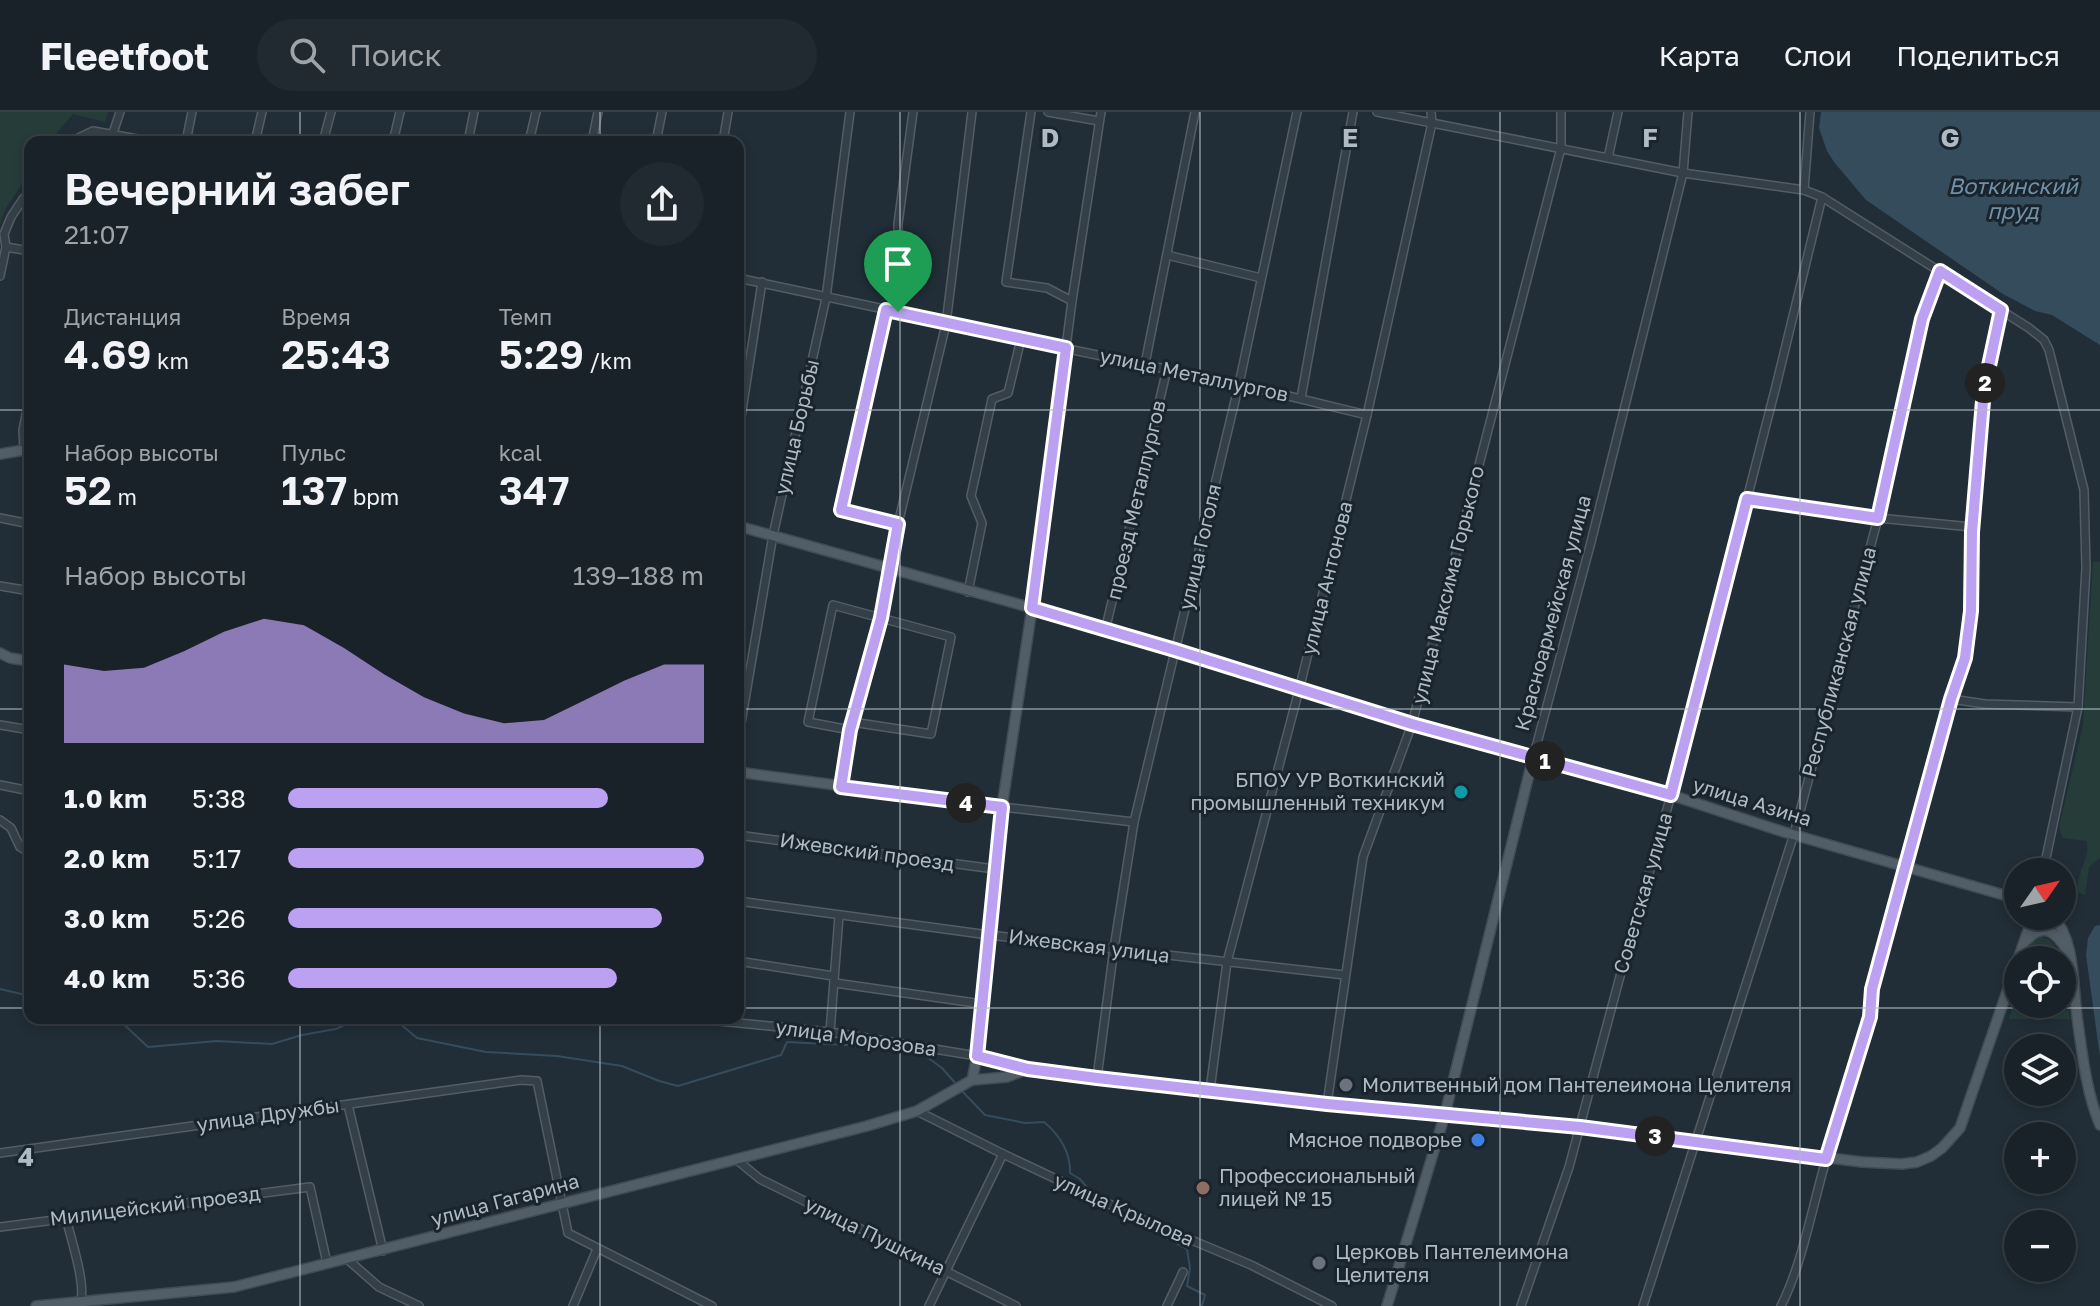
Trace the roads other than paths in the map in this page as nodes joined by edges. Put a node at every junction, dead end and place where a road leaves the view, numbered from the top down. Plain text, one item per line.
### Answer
1 (120, 112) edge
2 (192, 112) edge
3 (262, 112) edge
4 (331, 112) edge
5 (400, 112) edge
6 (474, 112) edge
7 (536, 112) edge
8 (598, 112) edge
9 (662, 112) edge
10 (728, 112) edge
11 (850, 112) edge
12 (913, 112) edge
13 (972, 112) edge
14 (1031, 112) edge
15 (1048, 112) edge
16 (1101, 112) edge
17 (1195, 112) edge
18 (1297, 112) edge
19 (1353, 112) edge
20 (1377, 112) edge
21 (1431, 112) edge
22 (1561, 112) edge
23 (1618, 112) edge
24 (1688, 112) edge
25 (1810, 112) edge
26 (1099, 121) junction
27 (1432, 123) junction
28 (113, 133) junction
29 (83, 136) edge
30 (127, 136) edge
31 (187, 136) edge
32 (256, 136) edge
33 (325, 136) edge
34 (394, 136) edge
35 (469, 136) edge
36 (530, 136) edge
37 (593, 136) edge
38 (657, 136) edge
39 (724, 136) edge
40 (1561, 148) junction
41 (1608, 158) junction
42 (1683, 173) junction
43 (1804, 190) junction
44 (1822, 197) junction
45 (24, 198) edge
46 (6, 247) junction
47 (24, 250) edge
48 (1167, 255) junction
49 (1940, 271) junction
50 (0, 276) edge
51 (1261, 278) junction
52 (744, 279) edge
53 (762, 282) junction
54 (826, 298) junction
55 (1072, 301) junction
56 (886, 310) junction
57 (2001, 310) junction
58 (898, 312) junction
59 (946, 324) junction
60 (1021, 339) junction
61 (1066, 348) junction
62 (1145, 364) junction
63 (1167, 369) junction
64 (1239, 384) junction
65 (744, 398) edge
66 (1301, 398) junction
67 (1367, 415) junction
68 (24, 450) edge
69 (0, 454) edge
70 (1747, 499) junction
71 (0, 518) edge
72 (1878, 518) junction
73 (24, 523) edge
74 (898, 524) junction
75 (1972, 527) junction
76 (744, 528) edge
77 (773, 535) junction
78 (889, 569) junction
79 (0, 586) edge
80 (24, 590) edge
81 (968, 592) junction
82 (1032, 608) junction
83 (881, 618) junction
84 (1105, 631) junction
85 (1175, 650) junction
86 (0, 653) edge
87 (24, 660) edge
88 (1299, 690) junction
89 (1951, 699) junction
90 (744, 706) edge
91 (2078, 707) junction
92 (1412, 724) junction
93 (0, 725) edge
94 (851, 726) junction
95 (24, 729) edge
96 (1533, 758) junction
97 (744, 773) edge
98 (0, 785) edge
99 (841, 787) junction
100 (24, 790) edge
101 (1671, 795) junction
102 (1002, 807) junction
103 (0, 820) edge
104 (1134, 822) junction
105 (1794, 834) junction
106 (744, 836) edge
107 (24, 849) edge
108 (2046, 858) edge
109 (1905, 867) junction
110 (995, 869) junction
111 (2004, 895) edge
112 (744, 902) edge
113 (839, 916) junction
114 (2028, 930) edge
115 (989, 935) junction
116 (2023, 946) joint
117 (2065, 946) edge
118 (1114, 948) junction
119 (744, 962) edge
120 (1227, 962) junction
121 (1345, 975) junction
122 (834, 979) junction
123 (2076, 998) edge
124 (2004, 1002) edge
125 (982, 1004) junction
126 (744, 1024) edge
127 (830, 1032) junction
128 (977, 1056) junction
129 (1028, 1069) junction
130 (1097, 1078) junction
131 (972, 1080) junction
132 (1210, 1090) junction
133 (1327, 1104) junction
134 (348, 1105) junction
135 (917, 1111) junction
136 (1445, 1114) junction
137 (2100, 1125) edge
138 (1580, 1127) junction
139 (1695, 1141) junction
140 (0, 1153) edge
141 (1003, 1154) junction
142 (1826, 1159) junction
143 (737, 1160) junction
144 (563, 1203) junction
145 (66, 1218) junction
146 (0, 1227) edge
147 (597, 1249) junction
148 (383, 1251) junction
149 (347, 1259) junction
150 (327, 1263) junction
151 (946, 1271) junction
152 (1183, 1272) dead end
153 (136, 1296) junction
154 (81, 1303) edge
155 (36, 1306) edge
156 (142, 1306) edge
157 (419, 1306) edge
158 (573, 1306) edge
159 (712, 1306) edge
160 (929, 1306) edge
161 (1016, 1306) edge
162 (1167, 1306) edge
163 (1332, 1306) edge
164 (1387, 1306) edge
165 (1521, 1306) edge
166 (1643, 1306) edge
167 (1781, 1306) edge

1 - 28 street
2 - 31 street
3 - 32 street
4 - 33 street
5 - 34 street
6 - 35 street
7 - 36 street
8 - 37 street
9 - 38 street
10 - 39 street
11 - 54 street, улица Борьбы
12 - 58 street
13 - 59 street
14 - 55 street
15 - 26 street
16 - 26 street
17 - 48 street
18 - 51 street, улица Гоголя
19 - 66 street
20 - 27 street
21 - 27 street, улица Антонова
22 - 40 street, улица Максима Горького
23 - 41 street
24 - 42 street, Красноармейская улица
25 - 43 street
26 - 55 street
27 - 40 street
27 - 67 street, улица Антонова
28 - 29 street
28 - 30 street
40 - 41 street
40 - 92 street, улица Максима Горького
41 - 42 street
42 - 43 street
42 - 96 street, Красноармейская улица
43 - 44 street
44 - 49 street
44 - 70 street, Советская улица
45 - 46 street
46 - 47 street
46 - 50 street
48 - 51 street
48 - 62 street
49 - 57 street
49 - 72 street, Республиканская улица
51 - 64 street, улица Гоголя
52 - 53 street, улица Металлургов
53 - 54 street, улица Металлургов
53 - 65 street
54 - 56 street, улица Металлургов
54 - 77 street, улица Борьбы
55 - 61 street
56 - 58 street, улица Металлургов
56 - 74 street
57 - 75 street
57 - 91 street
58 - 59 street, улица Металлургов
59 - 60 street, улица Металлургов
59 - 74 street
60 - 61 street, улица Металлургов
60 - 81 street
61 - 62 street, улица Металлургов
61 - 82 street
62 - 63 street, улица Металлургов
63 - 64 street, улица Металлургов
63 - 84 street, проезд Металлургов
64 - 66 street, улица Металлургов
64 - 85 street, улица Гоголя
66 - 67 street, улица Металлургов
67 - 88 street, улица Антонова
68 - 69 main road
70 - 72 street
70 - 101 street, Советская улица
71 - 73 street
72 - 75 street
72 - 105 street, Республиканская улица
74 - 78 street
75 - 89 street
76 - 77 main road, улица Азина
77 - 78 main road, улица Азина
77 - 90 street, улица Борьбы
78 - 81 main road, улица Азина
78 - 83 street
79 - 80 street
81 - 82 main road, улица Азина
82 - 84 main road, улица Азина
82 - 102 main road
83 - 94 street
83 - 94 street
83 - 94 street
84 - 85 main road, улица Азина
85 - 88 main road, улица Азина
85 - 104 street, улица Гоголя
86 - 87 main road
88 - 92 main road, улица Азина
88 - 120 street, улица Антонова
89 - 91 street
89 - 109 street
91 - 108 street
92 - 96 main road, улица Азина
92 - 121 street, улица Максима Горького
93 - 95 street
94 - 99 street
96 - 101 main road, улица Азина
96 - 136 main road, Красноармейская улица
97 - 99 main road
98 - 100 street
99 - 102 main road
101 - 105 main road, улица Азина
101 - 138 street, Советская улица
102 - 104 street
102 - 110 main road
103 - 107 street
104 - 118 street, улица Гоголя
105 - 109 main road, улица Азина
105 - 139 street, Республиканская улица
106 - 110 street, Ижевский проезд
109 - 111 main road, улица Азина
109 - 142 street
110 - 115 main road
112 - 113 street, Ижевская улица
113 - 115 street, Ижевская улица
113 - 122 street
114 - 116 main road
115 - 118 street, Ижевская улица
115 - 125 main road
116 - 117 main road
118 - 120 street, Ижевская улица
118 - 130 street, улица Гоголя
119 - 122 street
120 - 121 street, Ижевская улица
120 - 132 street, улица Антонова
121 - 133 street, улица Максима Горького
122 - 125 street
122 - 127 street
123 - 137 main road
124 - 142 main road
125 - 128 main road
126 - 127 street, улица Морозова
127 - 128 street, улица Морозова
128 - 129 main road
128 - 131 main road
129 - 130 main road
129 - 131 main road
130 - 132 main road
131 - 135 main road, улица Гагарина
132 - 133 main road
133 - 136 main road
134 - 140 street, улица Дружбы
134 - 144 street, улица Дружбы
134 - 148 street
135 - 141 street, улица Крылова
135 - 143 main road, улица Гагарина
136 - 138 main road
136 - 164 main road, Красноармейская улица
138 - 139 main road
138 - 165 street, Советская улица
139 - 142 main road
139 - 166 street, Республиканская улица
141 - 151 street
141 - 163 street, улица Крылова
142 - 167 street
143 - 144 main road, улица Гагарина
143 - 151 street, улица Пушкина
144 - 147 street
144 - 148 main road, улица Гагарина
145 - 146 street, Милицейский проезд
145 - 150 street, Милицейский проезд
145 - 154 street
147 - 158 street
147 - 159 street
148 - 149 main road, улица Гагарина
149 - 150 main road, улица Гагарина
149 - 157 street
150 - 153 main road, улица Гагарина
151 - 160 street
151 - 161 street, улица Пушкина
152 - 162 street
153 - 154 main road, улица Гагарина
153 - 156 street
154 - 155 main road, улица Гагарина

